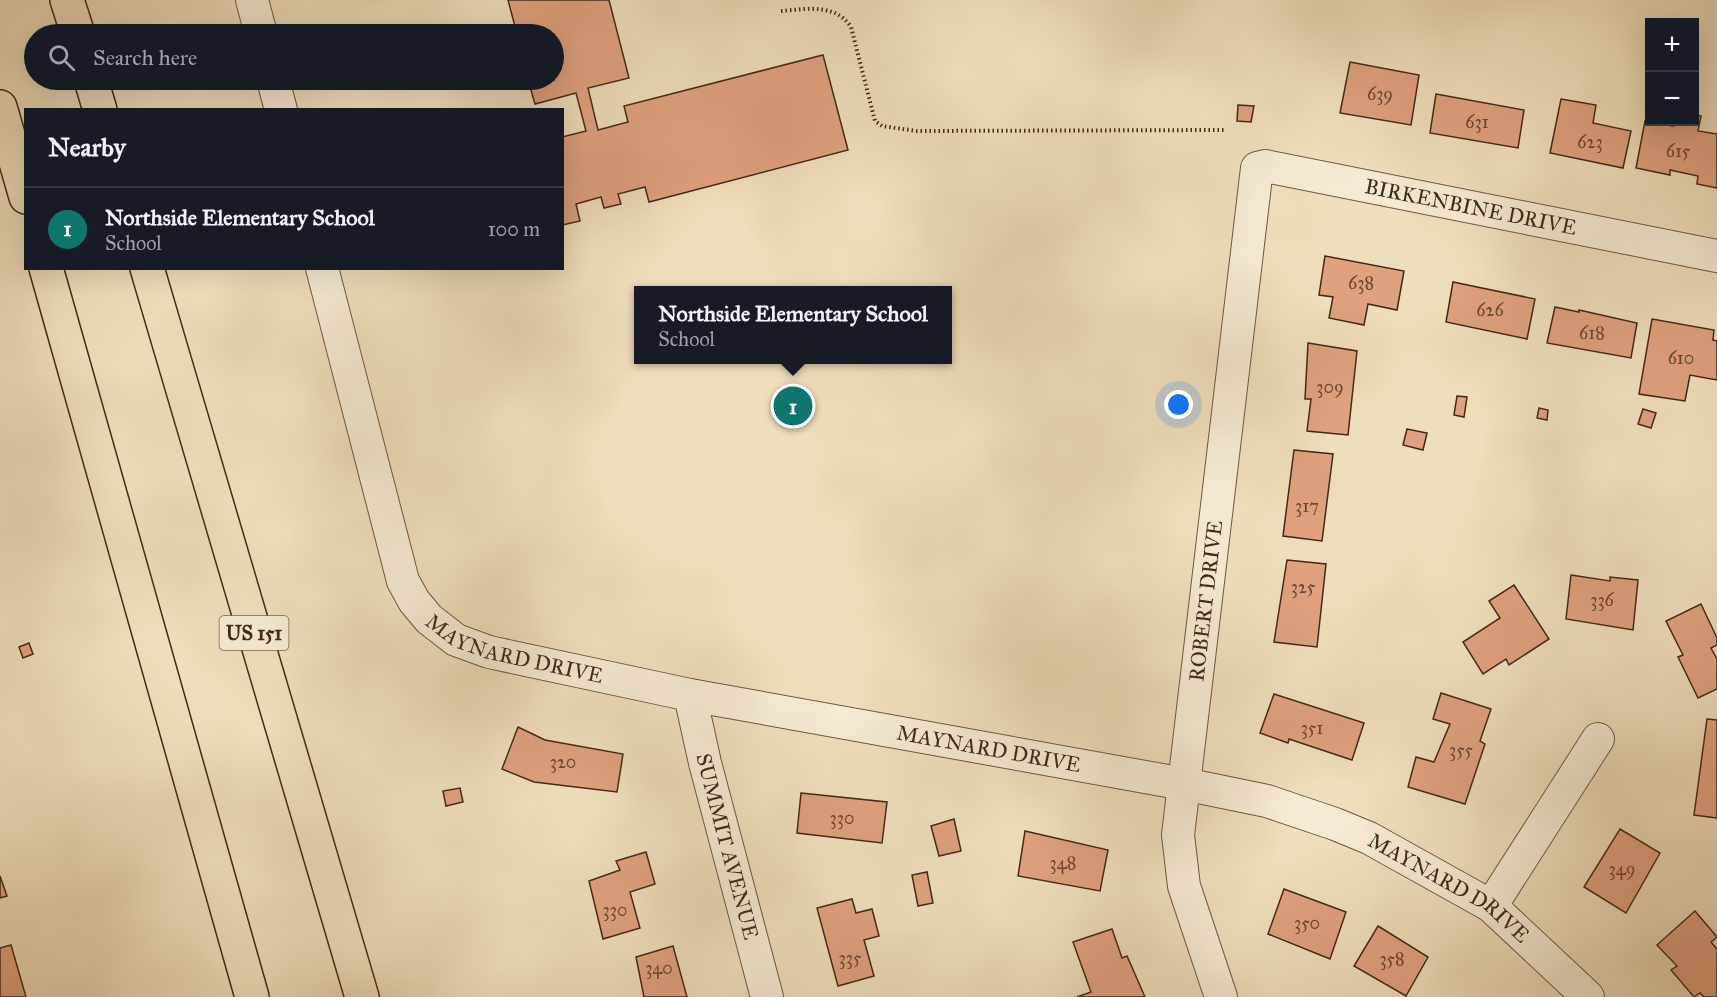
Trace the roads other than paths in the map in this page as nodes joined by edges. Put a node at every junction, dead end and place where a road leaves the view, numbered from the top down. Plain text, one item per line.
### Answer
1 (67, 0) edge
2 (252, 0) edge
3 (75, 24) edge
4 (258, 24) edge
5 (94, 90) edge
6 (276, 90) edge
7 (0, 107) edge
8 (99, 108) edge
9 (280, 108) edge
10 (0, 123) edge
11 (22, 185) edge
12 (1252, 200) joint
13 (1717, 256) edge
14 (47, 270) edge
15 (148, 270) edge
16 (323, 270) edge
17 (690, 695) junction
18 (1598, 739) dead end
19 (1184, 784) junction
20 (1491, 906) junction
21 (252, 997) edge
22 (362, 997) edge
23 (767, 997) edge
24 (1221, 997) edge
25 (1588, 997) edge

1 - 3 highway
2 - 4 street
5 - 8 highway
6 - 9 street
7 - 11 highway
10 - 11 highway
12 - 13 street, BIRKENBINE DRIVE
12 - 19 street, ROBERT DRIVE
14 - 21 highway
15 - 22 highway, US 151
16 - 17 street, MAYNARD DRIVE
17 - 19 street, MAYNARD DRIVE
17 - 23 street, SUMMIT AVENUE
18 - 20 street
19 - 20 street, MAYNARD DRIVE
19 - 24 street, ROBERT DRIVE
20 - 25 street, MAYNARD DRIVE

